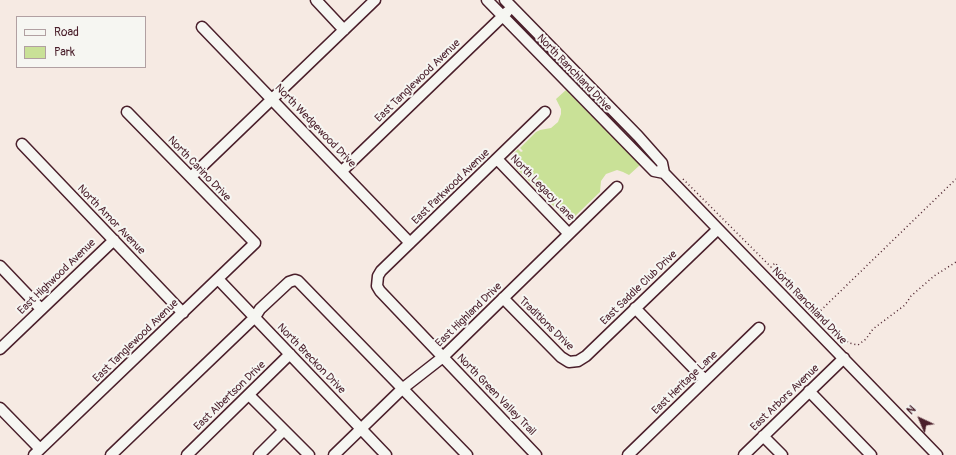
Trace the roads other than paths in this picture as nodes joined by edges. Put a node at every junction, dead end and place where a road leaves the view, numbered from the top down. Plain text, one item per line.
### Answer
1 (316, 0) edge
2 (375, 0) edge
3 (487, 0) edge
4 (508, 4) edge
5 (502, 16) junction
6 (202, 27) dead end
7 (344, 30) junction
8 (272, 99) junction
9 (127, 112) dead end
10 (545, 112) dead end
11 (22, 144) dead end
12 (497, 159) junction
13 (342, 171) junction
14 (664, 173) junction
15 (191, 178) junction
16 (617, 187) dead end
17 (718, 229) junction
18 (569, 234) junction
19 (114, 240) junction
20 (255, 243) joint
21 (410, 243) junction
22 (0, 266) edge
23 (218, 280) junction
24 (377, 280) joint
25 (503, 298) junction
26 (635, 308) junction
27 (41, 310) junction
28 (183, 312) junction
29 (254, 317) junction
30 (759, 328) dead end
31 (0, 349) edge
32 (290, 354) junction
33 (443, 357) junction
34 (844, 358) junction
35 (574, 362) joint
36 (705, 380) junction
37 (402, 389) junction
38 (809, 391) junction
39 (249, 395) junction
40 (0, 408) edge
41 (361, 429) junction
42 (284, 430) junction
43 (763, 436) junction
44 (37, 452) edge
45 (111, 455) edge
46 (187, 455) edge
47 (259, 455) edge
48 (309, 455) edge
49 (334, 455) edge
50 (386, 455) edge
51 (467, 455) edge
52 (536, 455) edge
53 (628, 455) edge
54 (744, 455) edge
55 (782, 455) edge
56 (871, 455) edge
57 (937, 455) edge

1 - 7 street
2 - 7 street
3 - 5 street, North Ranchland Drive
4 - 5 street, East Tanglewood Avenue
4 - 14 street, North Ranchland Drive
5 - 13 street, East Tanglewood Avenue
5 - 14 street, North Ranchland Drive
6 - 8 street, North Wedgewood Drive
7 - 8 street
8 - 13 street, North Wedgewood Drive
8 - 15 street
9 - 15 street, North Carino Drive
10 - 12 street, East Parkwood Avenue
11 - 19 street, North Amor Avenue
12 - 18 street, North Legacy Lane
12 - 21 street, East Parkwood Avenue
13 - 21 street, North Wedgewood Drive
14 - 17 street, North Ranchland Drive
15 - 20 street, North Carino Drive
16 - 18 street, East Highland Drive
17 - 26 street, East Saddle Club Drive
17 - 34 street, North Ranchland Drive
18 - 25 street, East Highland Drive
19 - 27 street, East Highwood Avenue
19 - 28 street, North Amor Avenue
20 - 23 street, East Tanglewood Avenue
21 - 24 street, East Parkwood Avenue
22 - 27 street
23 - 28 street, East Tanglewood Avenue
23 - 29 street, North Breckon Drive
24 - 33 street, North Green Valley Trail
25 - 33 street, East Highland Drive
25 - 35 street, Traditions Drive
26 - 35 street, East Saddle Club Drive
26 - 36 street
27 - 31 street, East Highwood Avenue
28 - 44 street, East Tanglewood Avenue
29 - 32 street, North Breckon Drive
29 - 37 street
29 - 45 street
30 - 36 street, East Heritage Lane
32 - 39 street, East Albertson Drive
32 - 41 street, North Breckon Drive
33 - 37 street, East Highland Drive
33 - 52 street, North Green Valley Trail
34 - 38 street, East Arbors Avenue
34 - 57 street, North Ranchland Drive
36 - 53 street, East Heritage Lane
37 - 41 street, East Highland Drive
37 - 51 street
38 - 43 street, East Arbors Avenue
38 - 56 street
39 - 42 street
39 - 46 street, East Albertson Drive
40 - 44 street
41 - 49 street, East Highland Drive
41 - 50 street, North Breckon Drive
42 - 47 street
42 - 48 street
43 - 54 street, East Arbors Avenue
43 - 55 street

